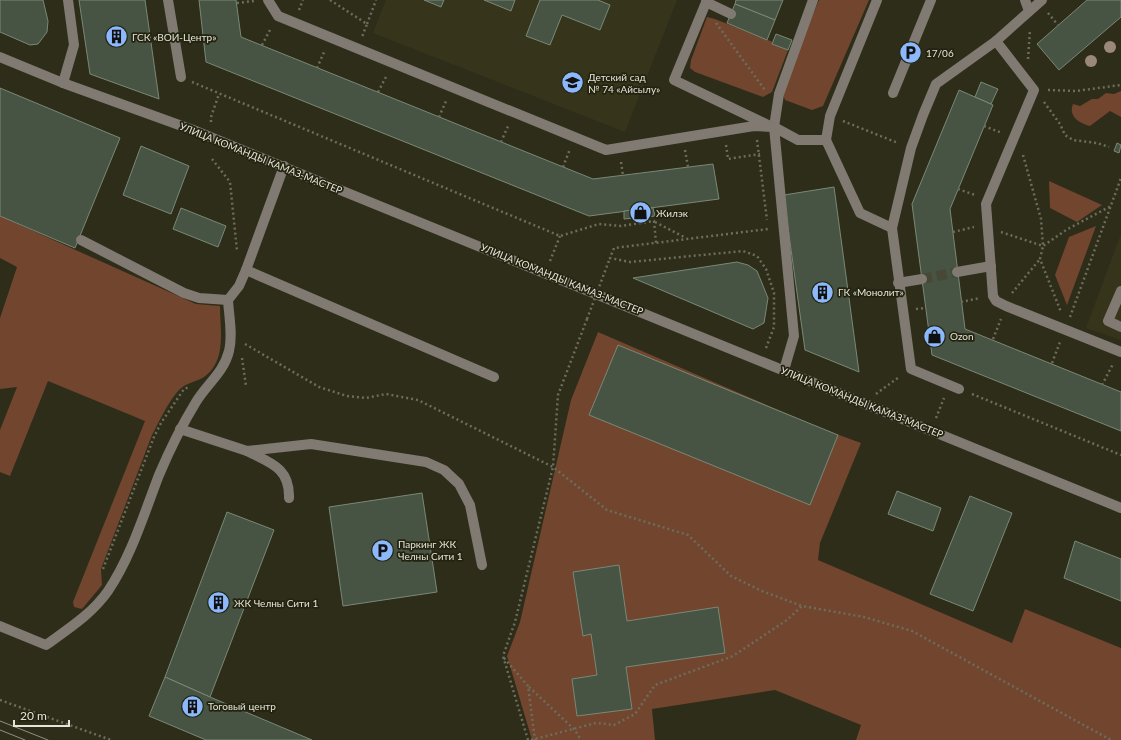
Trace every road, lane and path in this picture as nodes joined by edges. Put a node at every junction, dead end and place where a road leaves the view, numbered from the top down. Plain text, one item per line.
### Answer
1 (68, 0) edge
2 (168, 0) edge
3 (259, 0) edge
4 (268, 0) edge
5 (330, 0) edge
6 (376, 0) edge
7 (813, 0) edge
8 (878, 0) edge
9 (931, 0) edge
10 (1025, 0) edge
11 (1042, 0) edge
12 (706, 1) edge
13 (237, 3) dead end
14 (1030, 9) junction
15 (731, 14) dead end
16 (278, 16) junction
17 (367, 24) junction
18 (331, 37) junction
19 (996, 41) junction
20 (262, 45) dead end
21 (358, 49) junction
22 (0, 57) edge
23 (393, 63) junction
24 (316, 68) dead end
25 (181, 77) joint
26 (1026, 80) junction
27 (63, 83) junction
28 (1121, 85) edge
29 (453, 87) junction
30 (1034, 90) junction
31 (378, 92) dead end
32 (767, 92) dead end
33 (893, 93) dead end
34 (219, 94) junction
35 (514, 112) junction
36 (830, 116) junction
37 (439, 117) dead end
38 (211, 124) dead end
39 (754, 126) junction
40 (774, 127) junction
41 (723, 131) junction
42 (1014, 138) junction
43 (826, 140) junction
44 (501, 142) dead end
45 (1109, 147) dead end
46 (912, 148) junction
47 (760, 154) junction
48 (284, 166) junction
49 (1121, 178) edge
50 (1111, 206) junction
51 (654, 222) junction
52 (987, 226) junction
53 (892, 228) junction
54 (953, 232) dead end
55 (560, 236) junction
56 (686, 239) junction
57 (81, 240) dead end
58 (656, 243) junction
59 (1043, 246) junction
60 (610, 258) junction
61 (1040, 259) junction
62 (991, 266) junction
63 (246, 270) junction
64 (957, 272) tunnel mouth
65 (546, 273) junction
66 (922, 279) tunnel mouth
67 (898, 283) junction
68 (1121, 291) edge
69 (993, 296) junction
70 (228, 300) junction
71 (961, 302) dead end
72 (1006, 306) junction
73 (1121, 327) edge
74 (1066, 328) junction
75 (993, 339) dead end
76 (240, 341) dead end
77 (1120, 352) edge
78 (761, 361) junction
79 (1052, 363) dead end
80 (911, 369) junction
81 (784, 370) junction
82 (494, 376) dead end
83 (949, 384) junction
84 (1102, 384) dead end
85 (959, 389) joint
86 (866, 403) junction
87 (180, 430) junction
88 (932, 430) junction
89 (247, 451) junction
90 (1121, 455) edge
91 (553, 467) junction
92 (289, 498) dead end
93 (1121, 508) edge
94 (482, 565) dead end
95 (802, 606) junction
96 (0, 626) edge
97 (503, 656) junction
98 (528, 686) junction
99 (0, 700) edge
100 (575, 730) junction
101 (535, 739) edge
102 (111, 740) edge
103 (530, 740) edge
104 (581, 740) edge
105 (1111, 740) edge

1 - 27 street
2 - 25 street
3 - 13 path
4 - 16 street
5 - 17 path
6 - 17 path
7 - 40 street
8 - 36 street
9 - 33 street
10 - 14 street
11 - 14 street
12 - 15 street
12 - 32 path
12 - 40 street
14 - 19 street
14 - 26 path
16 - 18 street
16 - 20 path
17 - 21 path
18 - 21 street
18 - 24 path
19 - 26 street
19 - 46 street
21 - 23 street
22 - 27 street, УЛИЦА КОМАНДЫ КАМАЗ-МАСТЕР
23 - 29 street
23 - 31 path
25 - 34 path
26 - 30 street
27 - 48 street, УЛИЦА КОМАНДЫ КАМАЗ-МАСТЕР
28 - 30 path
29 - 35 street
29 - 37 path
30 - 42 street
30 - 45 path
34 - 38 path
34 - 55 path
35 - 41 street
35 - 44 path
36 - 43 street
36 - 46 path
39 - 40 street
39 - 41 street
39 - 47 path
40 - 43 street
40 - 81 street
41 - 47 path
42 - 52 street
42 - 59 path
43 - 53 street
46 - 53 street
47 - 56 path
48 - 63 street
48 - 65 street, УЛИЦА КОМАНДЫ КАМАЗ-МАСТЕР
49 - 50 path
50 - 59 path
50 - 74 path
51 - 55 path
51 - 56 path
51 - 58 path
52 - 54 path
52 - 59 path
52 - 62 street
53 - 67 street
55 - 65 path
56 - 58 path
57 - 70 street
58 - 60 path
59 - 61 path
60 - 78 path
60 - 91 path, bridge
61 - 72 path
61 - 74 path
62 - 64 street
62 - 69 street
63 - 70 street
63 - 82 street
65 - 78 street, УЛИЦА КОМАНДЫ КАМАЗ-МАСТЕР
66 - 67 street
67 - 80 street
68 - 73 street
69 - 71 path
69 - 72 street
70 - 87 street
72 - 74 street
72 - 75 path
74 - 77 street
74 - 79 path
76 - 91 path
77 - 84 path
78 - 81 street, УЛИЦА КОМАНДЫ КАМАЗ-МАСТЕР
80 - 83 street
80 - 86 path
81 - 86 street, УЛИЦА КОМАНДЫ КАМАЗ-МАСТЕР
83 - 85 street
83 - 88 path
85 - 90 path
86 - 88 street, УЛИЦА КОМАНДЫ КАМАЗ-МАСТЕР
87 - 89 street
87 - 96 street
88 - 93 street, УЛИЦА КОМАНДЫ КАМАЗ-МАСТЕР
89 - 92 street
89 - 94 street
91 - 95 path
91 - 97 path
95 - 100 path
95 - 105 path
97 - 98 path
97 - 103 path
98 - 100 path
98 - 101 path
99 - 102 path
100 - 101 path
100 - 104 path
101 - 103 path

